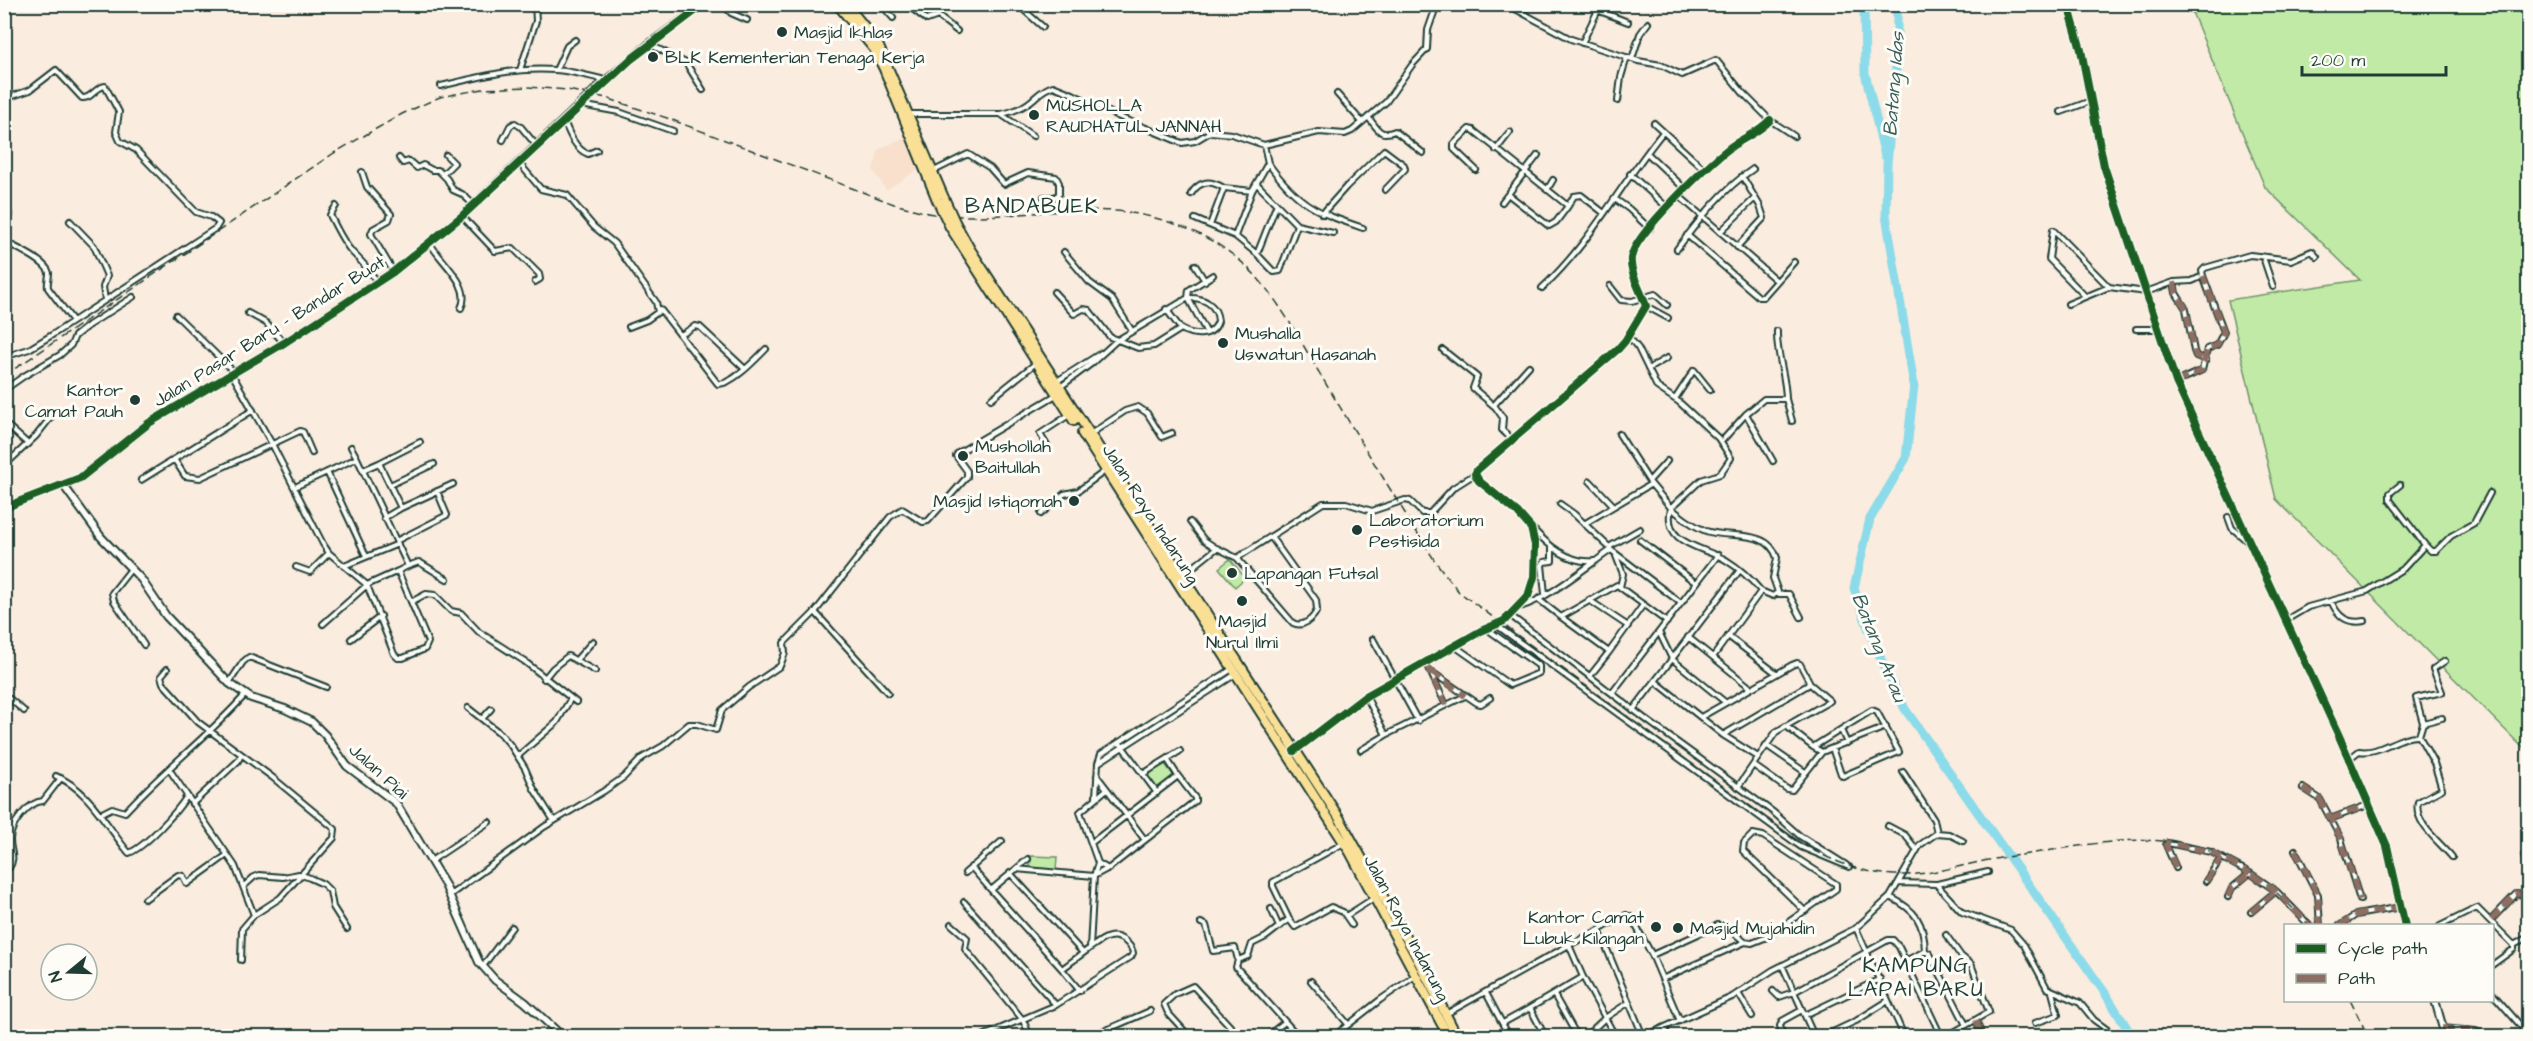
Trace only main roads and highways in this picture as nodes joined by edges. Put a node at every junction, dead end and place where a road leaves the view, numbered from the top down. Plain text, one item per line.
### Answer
1 (837, 4) edge
2 (846, 4) edge
3 (933, 177) junction
4 (1002, 304) junction
5 (1056, 389) junction
6 (1104, 466) junction
7 (1174, 571) junction
8 (1420, 973) junction
9 (1435, 992) junction
10 (1427, 996) junction
11 (1448, 1036) edge
12 (1457, 1036) edge

1 - 3 highway, Jalan Raya Indarung
2 - 3 highway, Jalan Raya Indarung
3 - 4 highway, Jalan Raya Indarung, bridge
4 - 5 highway, Jalan Raya Indarung
4 - 5 highway, Jalan Raya Indarung
5 - 6 highway, Jalan Raya Indarung
5 - 6 highway, Jalan Raya Indarung
6 - 7 highway, Jalan Raya Indarung
7 - 8 highway, Jalan Raya Indarung
7 - 8 highway, Jalan Raya Indarung
8 - 9 highway, Jalan Raya Indarung
8 - 10 highway, Jalan Raya Indarung
9 - 10 highway
9 - 12 highway, Jalan Raya Indarung
10 - 11 highway, Jalan Raya Indarung

